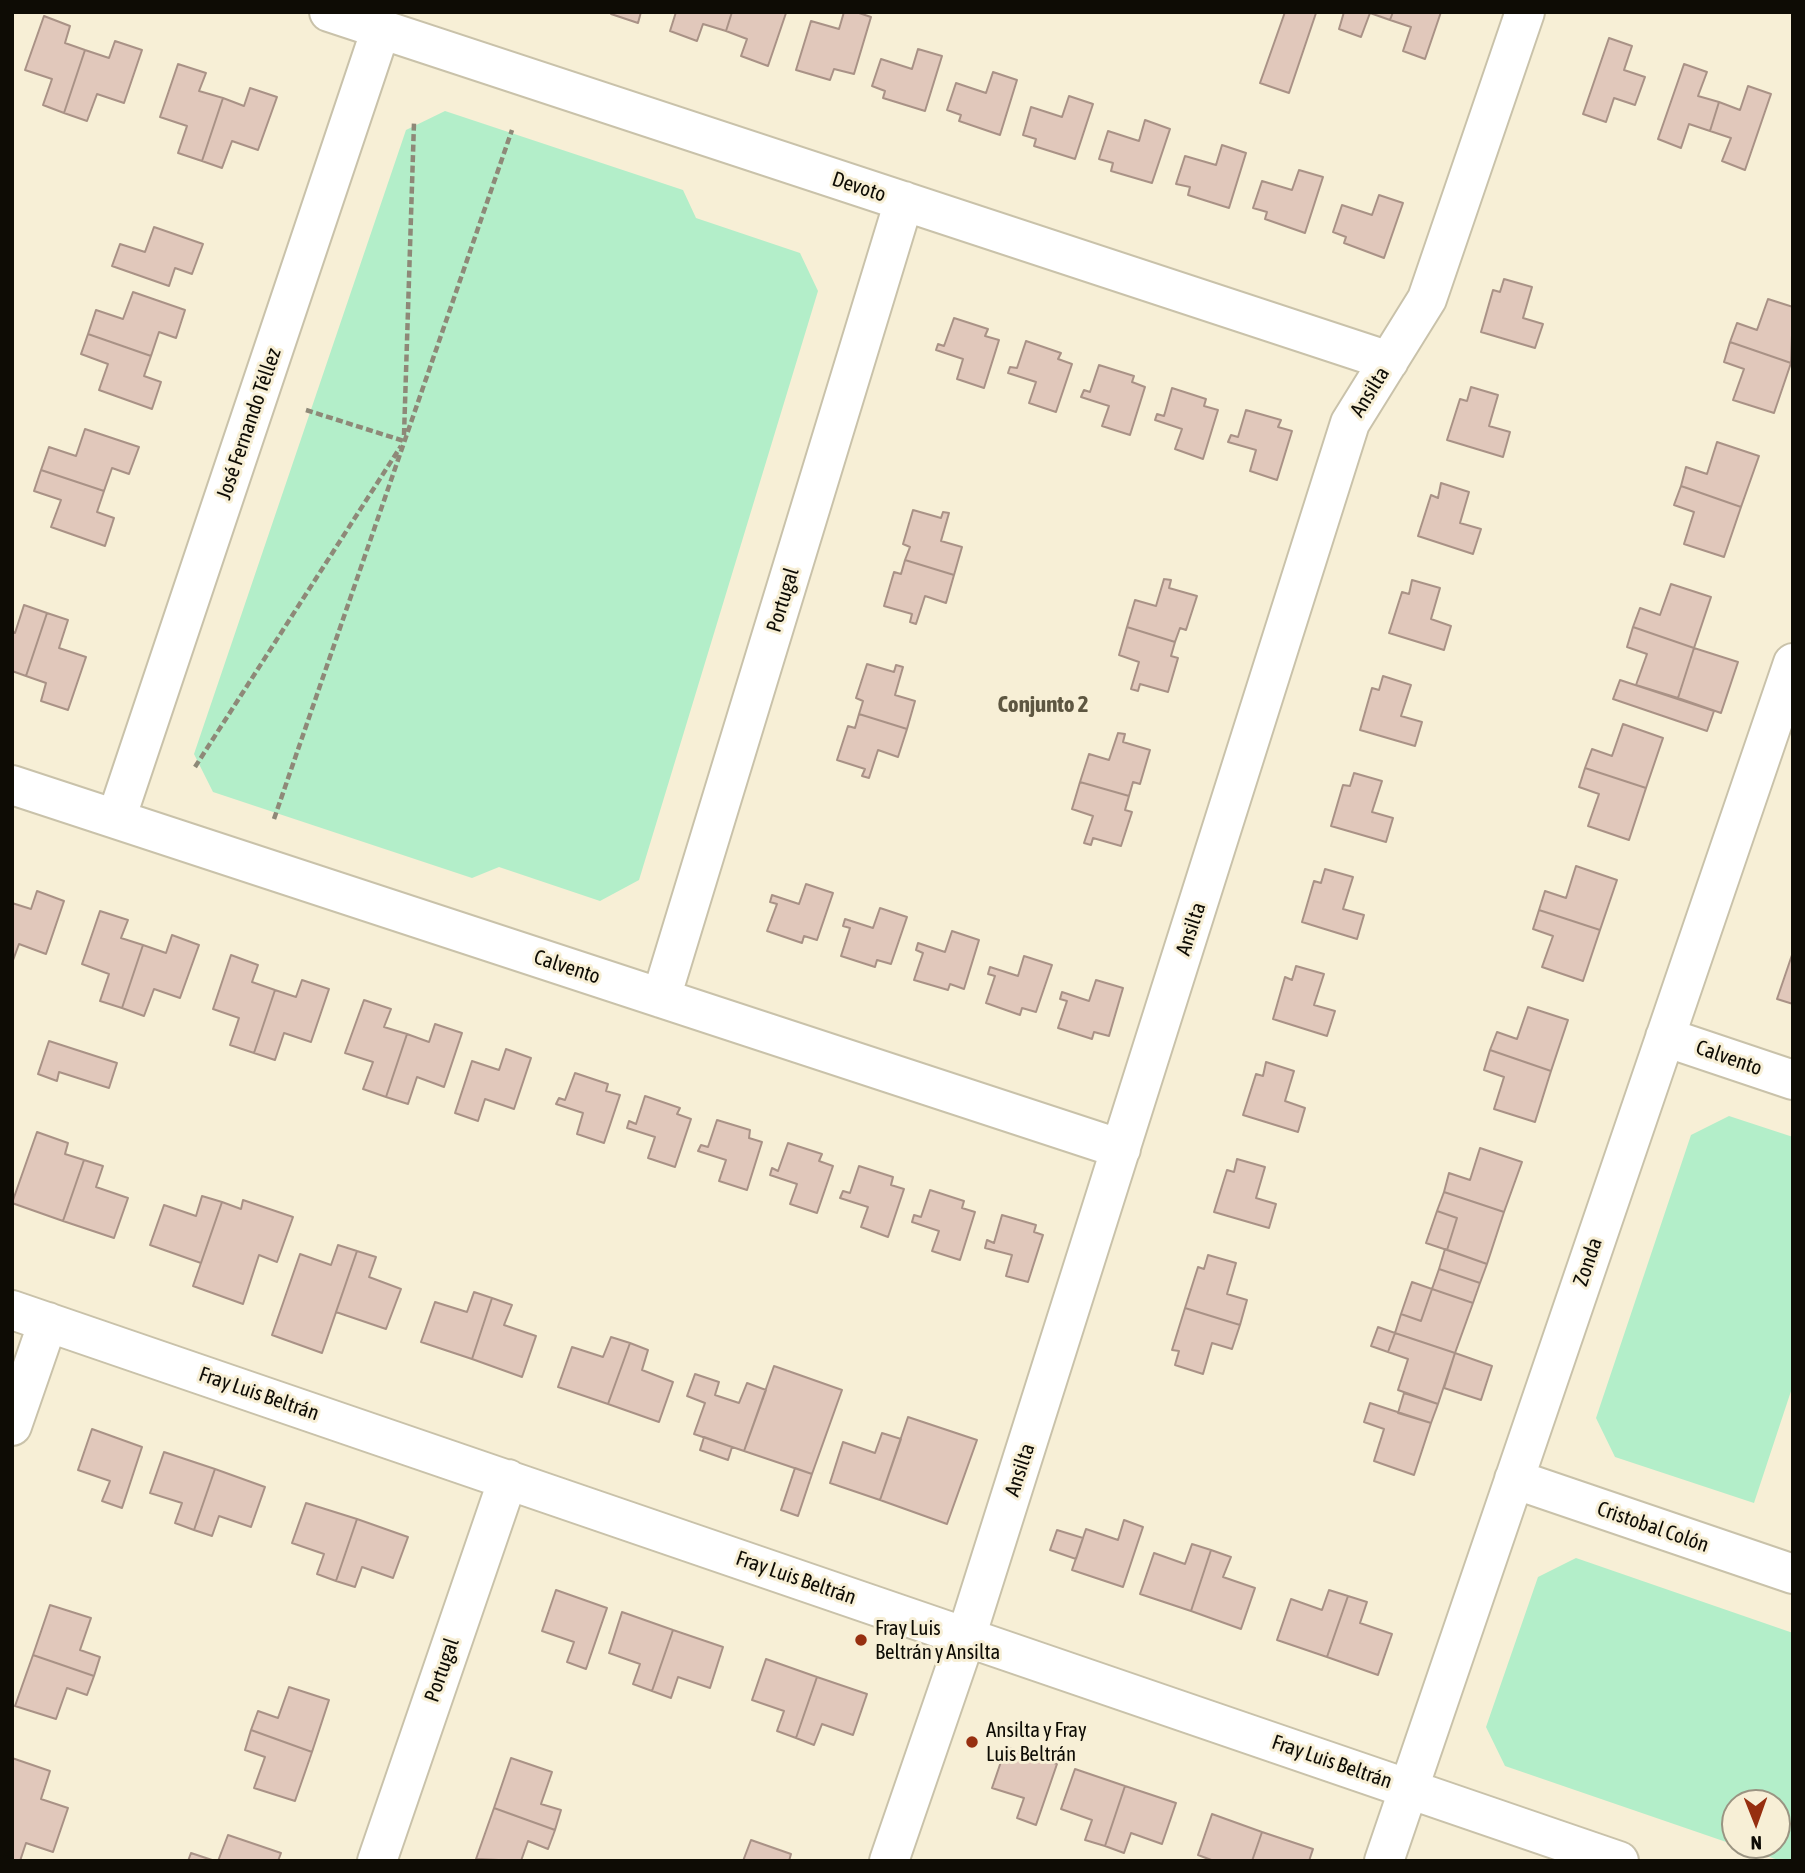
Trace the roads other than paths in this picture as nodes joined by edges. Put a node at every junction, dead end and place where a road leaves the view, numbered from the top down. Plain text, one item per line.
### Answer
1 (329, 12) edge
2 (1525, 12) edge
3 (381, 29) junction
4 (904, 201) junction
5 (1389, 361) junction
6 (1793, 663) edge
7 (12, 785) edge
8 (116, 819) junction
9 (661, 998) junction
10 (1665, 1037) junction
11 (1793, 1080) edge
12 (1121, 1149) junction
13 (12, 1310) edge
14 (48, 1322) junction
15 (12, 1426) edge
16 (508, 1479) junction
17 (1514, 1479) junction
18 (1793, 1574) edge
19 (966, 1637) junction
20 (1409, 1788) junction
21 (377, 1861) edge
22 (889, 1861) edge
23 (1384, 1861) edge
24 (1619, 1861) edge

1 - 3 street, Devoto
2 - 5 street, Ansilta
3 - 4 street, Devoto
3 - 8 street, José Fernando Téllez
4 - 5 street, Devoto
4 - 9 street, Portugal
5 - 12 street, Ansilta
6 - 10 street, Zonda
7 - 8 street, Calvento
8 - 9 street, Calvento
9 - 12 street, Calvento
10 - 11 street, Calvento
10 - 17 street, Zonda
12 - 19 street, Ansilta
13 - 14 street, Fray Luis Beltrán
14 - 15 street
14 - 16 street, Fray Luis Beltrán
16 - 19 street, Fray Luis Beltrán
16 - 21 street, Portugal
17 - 18 street, Cristobal Colón
17 - 20 street, Zonda
19 - 20 street, Fray Luis Beltrán
19 - 22 street, Ansilta
20 - 23 street, Zonda
20 - 24 street, Fray Luis Beltrán

